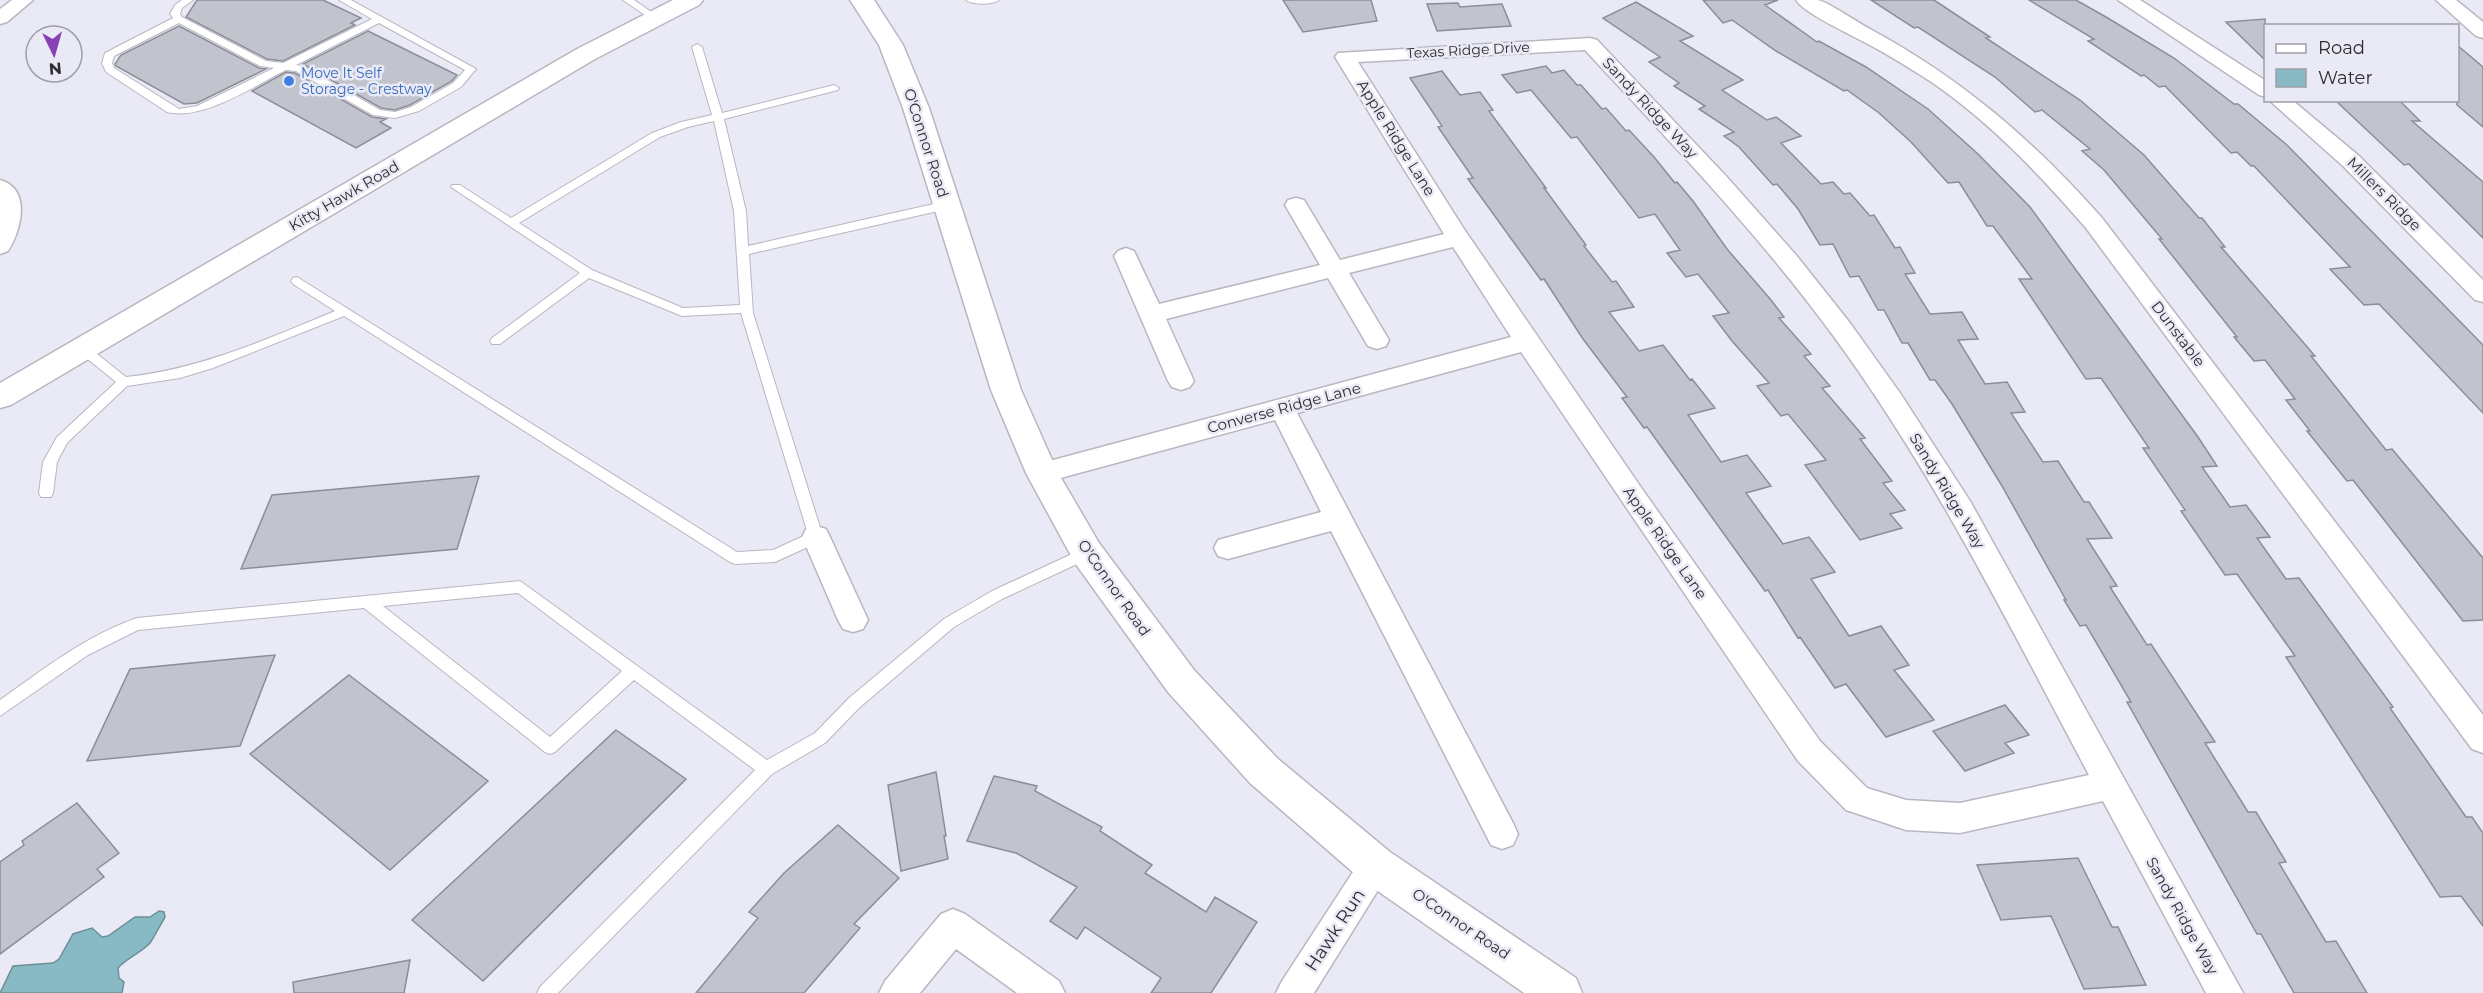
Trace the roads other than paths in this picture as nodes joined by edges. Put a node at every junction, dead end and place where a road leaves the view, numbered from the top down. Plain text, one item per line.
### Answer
1 (24, 0) edge
2 (188, 0) edge
3 (344, 0) edge
4 (628, 0) edge
5 (691, 0) edge
6 (862, 0) edge
7 (971, 0) edge
8 (994, 0) edge
9 (1805, 0) edge
10 (2127, 0) edge
11 (2445, 0) edge
12 (0, 18) edge
13 (655, 18) junction
14 (179, 19) junction
15 (379, 19) junction
16 (2483, 32) edge
17 (1590, 44) joint
18 (697, 47) dead end
19 (1346, 57) joint
20 (290, 66) junction
21 (834, 88) dead end
22 (2264, 90) edge
23 (2281, 102) edge
24 (718, 117) junction
25 (0, 187) edge
26 (456, 187) dead end
27 (947, 205) junction
28 (1296, 205) dead end
29 (511, 223) junction
30 (1459, 238) junction
31 (0, 246) edge
32 (743, 251) junction
33 (1126, 256) dead end
34 (1335, 269) junction
35 (588, 273) junction
36 (297, 281) dead end
37 (2483, 294) edge
38 (747, 309) junction
39 (345, 311) junction
40 (1152, 314) junction
41 (1377, 340) dead end
42 (496, 341) dead end
43 (1526, 342) junction
44 (83, 348) junction
45 (1181, 381) dead end
46 (124, 382) junction
47 (0, 397) edge
48 (1282, 409) junction
49 (1042, 473) junction
50 (46, 493) dead end
51 (1338, 518) junction
52 (816, 537) junction
53 (1228, 548) dead end
54 (1087, 553) junction
55 (367, 602) junction
56 (852, 620) dead end
57 (633, 671) junction
58 (0, 709) edge
59 (2483, 739) edge
60 (766, 769) junction
61 (2111, 785) junction
62 (1502, 834) dead end
63 (1376, 866) junction
64 (546, 993) edge
65 (897, 993) edge
66 (1047, 993) edge
67 (1294, 993) edge
68 (1562, 993) edge
69 (2224, 993) edge

1 - 12 street
2 - 14 lane
3 - 15 lane
4 - 13 lane
5 - 13 main road, Kitty Hawk Road
6 - 27 main road, O'Connor Road
7 - 8 lane
9 - 59 street, Dunstable
10 - 22 street
11 - 16 street
13 - 44 main road, Kitty Hawk Road
14 - 20 lane
14 - 20 lane
15 - 20 lane
15 - 20 lane
17 - 19 street, Texas Ridge Drive
17 - 61 street, Sandy Ridge Way
18 - 24 lane
19 - 30 street, Apple Ridge Lane
21 - 24 lane
23 - 37 street, Millers Ridge
24 - 29 lane
24 - 32 lane
25 - 31 street
26 - 29 lane
27 - 32 lane
27 - 49 main road, O'Connor Road
28 - 34 street
29 - 35 lane
30 - 34 street
30 - 43 street, Apple Ridge Lane
32 - 38 lane
33 - 40 street
34 - 40 street
34 - 41 street
35 - 38 lane
35 - 42 lane
36 - 39 lane
38 - 52 lane
39 - 46 lane
39 - 52 lane
40 - 45 street
43 - 48 street, Converse Ridge Lane
43 - 61 street, Apple Ridge Lane
44 - 46 lane
44 - 47 main road, Kitty Hawk Road
46 - 50 lane
48 - 49 street, Converse Ridge Lane
48 - 51 street
49 - 54 main road, O'Connor Road
51 - 53 street
51 - 62 street
52 - 56 street
54 - 60 lane
54 - 63 main road, O'Connor Road
55 - 57 lane
55 - 57 lane
55 - 58 lane
57 - 60 lane
60 - 64 lane
61 - 69 street, Sandy Ridge Way
63 - 67 street, Hawk Run
63 - 68 main road, O'Connor Road
65 - 66 street

